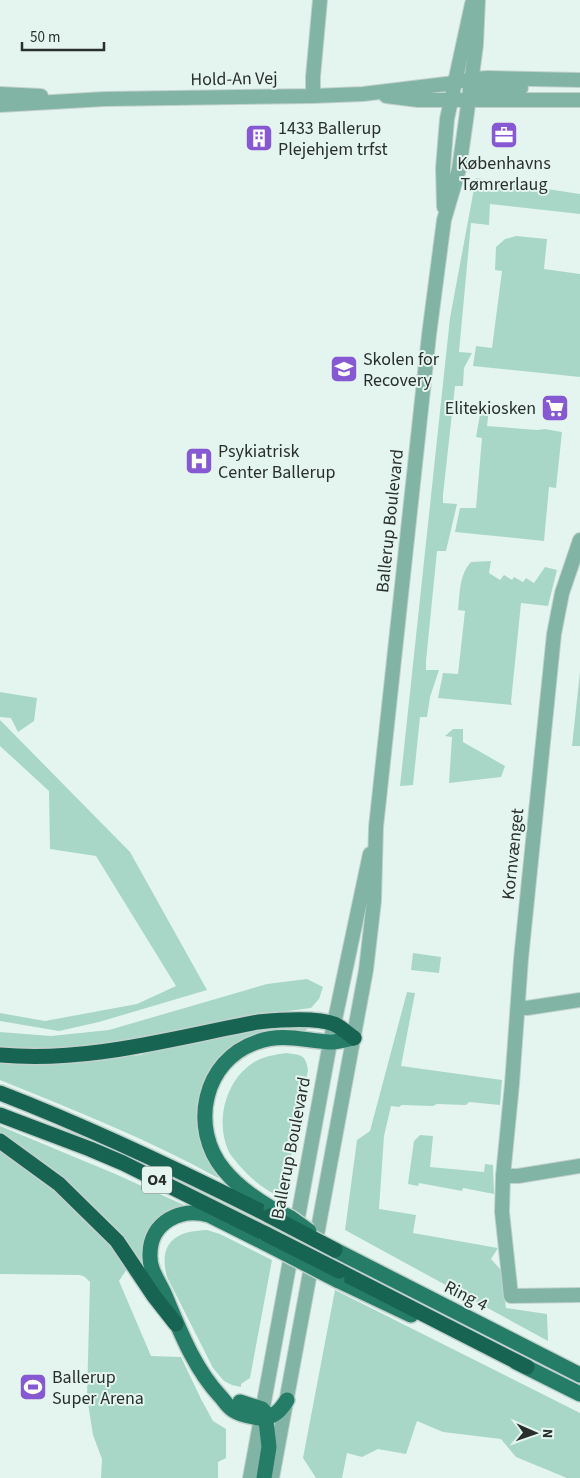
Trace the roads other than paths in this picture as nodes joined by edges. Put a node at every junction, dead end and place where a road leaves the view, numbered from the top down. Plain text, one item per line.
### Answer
1 (320, 0) edge
2 (473, 0) edge
3 (478, 0) edge
4 (580, 80) edge
5 (455, 83) junction
6 (580, 87) edge
7 (470, 89) junction
8 (0, 94) edge
9 (363, 94) junction
10 (313, 96) junction
11 (104, 99) junction
12 (451, 100) junction
13 (580, 100) edge
14 (0, 105) edge
15 (444, 220) junction
16 (580, 540) edge
17 (376, 827) junction
18 (580, 1000) edge
19 (518, 1007) junction
20 (334, 1024) junction
21 (354, 1038) junction
22 (330, 1043) junction
23 (0, 1055) edge
24 (0, 1093) edge
25 (0, 1115) edge
26 (0, 1141) edge
27 (580, 1166) edge
28 (503, 1176) junction
29 (271, 1212) junction
30 (266, 1239) junction
31 (338, 1251) joint
32 (580, 1295) edge
33 (176, 1324) junction
34 (527, 1366) joint
35 (580, 1375) edge
36 (580, 1394) edge
37 (287, 1400) junction
38 (263, 1415) junction
39 (250, 1478) edge
40 (264, 1478) edge
41 (272, 1478) edge

1 - 10 street
2 - 5 street, Ballerup Boulevard
3 - 7 street, Ballerup Boulevard
4 - 7 street, Hold-An Vej
5 - 7 street, Hold-An Vej
5 - 9 street, Hold-An Vej
5 - 12 street, Ballerup Boulevard
6 - 7 street
7 - 12 street, Hold-An Vej
7 - 13 street, Hold-An Vej
7 - 15 street, Ballerup Boulevard
8 - 11 street, Hold-An Vej
9 - 10 street, Hold-An Vej
9 - 12 street, Hold-An Vej
10 - 11 street, Hold-An Vej
11 - 14 street, Hold-An Vej
12 - 15 street, Ballerup Boulevard
15 - 17 street, Ballerup Boulevard
16 - 19 street, Kornvænget
17 - 20 street, Ballerup Boulevard
17 - 21 street, Ballerup Boulevard
18 - 19 street
19 - 28 street, Kornvænget
20 - 21 highway
20 - 22 street, Ballerup Boulevard
20 - 23 highway
21 - 22 main road
21 - 37 street, Ballerup Boulevard
22 - 29 main road
22 - 38 street, Ballerup Boulevard
24 - 29 highway, O4
25 - 30 highway, O4
26 - 33 highway
27 - 28 street
28 - 32 street, Kornvænget
29 - 31 highway, O4, bridge
30 - 33 main road
30 - 34 highway, O4, bridge
31 - 35 main road, Ring 4 / O4
33 - 38 main road
34 - 36 main road, O4
37 - 38 main road
37 - 41 street, Ballerup Boulevard
38 - 39 street, Ballerup Boulevard
38 - 40 main road

